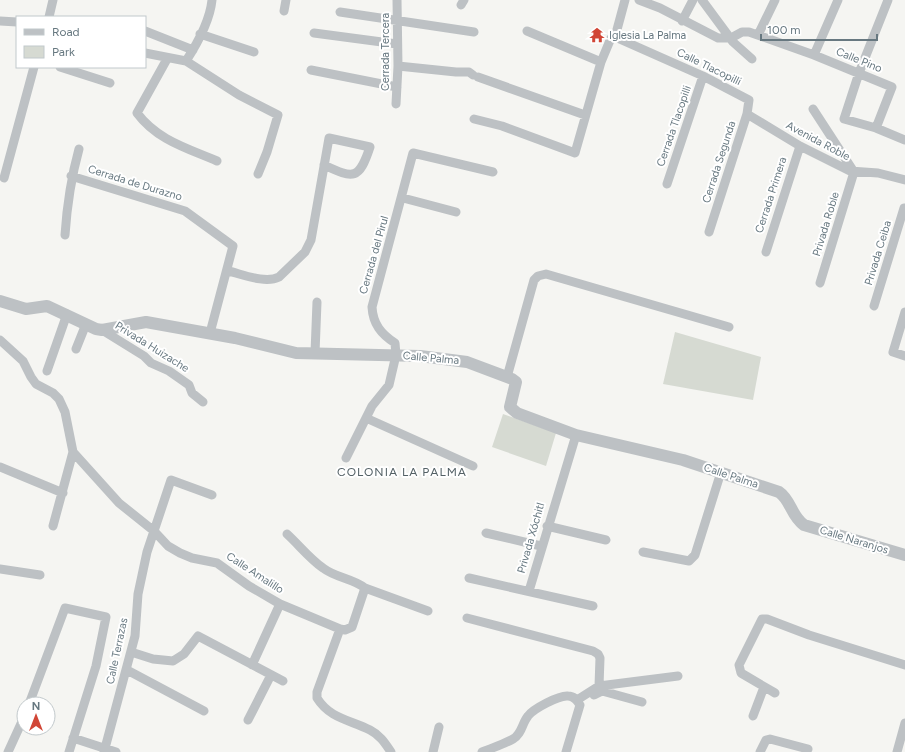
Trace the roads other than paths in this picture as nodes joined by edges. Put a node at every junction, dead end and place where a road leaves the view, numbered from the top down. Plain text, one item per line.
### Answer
1 (53, 0) edge
2 (212, 0) edge
3 (286, 0) edge
4 (397, 0) edge
5 (625, 0) edge
6 (639, 0) edge
7 (693, 0) edge
8 (702, 0) edge
9 (775, 0) edge
10 (838, 0) edge
11 (888, 0) edge
12 (284, 11) dead end
13 (340, 12) dead end
14 (48, 16) edge
15 (0, 21) edge
16 (397, 21) junction
17 (682, 21) junction
18 (16, 22) edge
19 (146, 31) edge
20 (527, 31) dead end
21 (474, 32) dead end
22 (314, 33) dead end
23 (200, 34) junction
24 (758, 35) junction
25 (615, 37) junction
26 (731, 38) junction
27 (397, 44) junction
28 (193, 50) junction
29 (254, 52) dead end
30 (146, 53) edge
31 (814, 55) junction
32 (166, 59) junction
33 (752, 59) dead end
34 (186, 61) junction
35 (601, 62) junction
36 (398, 66) junction
37 (34, 68) edge
38 (63, 68) edge
39 (311, 70) dead end
40 (859, 73) junction
41 (703, 76) junction
42 (110, 83) dead end
43 (397, 87) junction
44 (749, 100) joint
45 (396, 104) dead end
46 (813, 109) dead end
47 (585, 114) junction
48 (747, 114) junction
49 (474, 119) dead end
50 (876, 128) junction
51 (905, 140) edge
52 (800, 146) junction
53 (79, 149) dead end
54 (216, 160) dead end
55 (324, 165) junction
56 (493, 172) dead end
57 (854, 172) junction
58 (258, 174) dead end
59 (72, 176) junction
60 (4, 178) dead end
61 (905, 180) edge
62 (667, 184) dead end
63 (403, 198) junction
64 (904, 208) edge
65 (456, 212) dead end
66 (902, 227) edge
67 (709, 232) dead end
68 (65, 235) dead end
69 (766, 252) dead end
70 (228, 271) junction
71 (820, 283) dead end
72 (0, 301) edge
73 (317, 302) dead end
74 (874, 306) dead end
75 (905, 312) edge
76 (67, 314) junction
77 (86, 324) junction
78 (729, 327) dead end
79 (102, 330) junction
80 (210, 333) junction
81 (0, 340) edge
82 (76, 349) dead end
83 (315, 353) junction
84 (396, 355) junction
85 (905, 356) edge
86 (47, 371) dead end
87 (507, 377) junction
88 (204, 402) dead end
89 (366, 418) junction
90 (576, 435) junction
91 (73, 452) junction
92 (346, 458) dead end
93 (473, 466) dead end
94 (0, 467) edge
95 (720, 472) junction
96 (63, 493) junction
97 (212, 495) dead end
98 (804, 524) joint
99 (53, 526) dead end
100 (547, 526) junction
101 (154, 531) junction
102 (486, 533) dead end
103 (287, 534) dead end
104 (606, 540) dead end
105 (541, 546) junction
106 (643, 552) dead end
107 (905, 555) edge
108 (0, 569) edge
109 (40, 575) dead end
110 (469, 578) dead end
111 (365, 588) junction
112 (529, 591) junction
113 (280, 604) junction
114 (593, 606) dead end
115 (428, 611) dead end
116 (467, 618) dead end
117 (340, 629) junction
118 (131, 652) junction
119 (252, 665) junction
120 (905, 666) edge
121 (126, 670) junction
122 (271, 675) junction
123 (678, 676) dead end
124 (283, 681) dead end
125 (599, 686) junction
126 (764, 686) junction
127 (775, 693) dead end
128 (32, 696) edge
129 (578, 702) junction
130 (642, 702) dead end
131 (204, 710) dead end
132 (753, 716) dead end
133 (248, 720) dead end
134 (905, 723) edge
135 (439, 727) dead end
136 (16, 734) edge
137 (73, 738) junction
138 (808, 749) dead end
139 (105, 750) edge
140 (8, 752) edge
141 (69, 752) edge
142 (116, 752) edge
143 (391, 752) edge
144 (433, 752) edge
145 (482, 752) edge
146 (566, 752) edge
147 (760, 752) edge
148 (897, 752) edge

1 - 14 street
2 - 23 street
3 - 12 street
4 - 16 street, Cerrada Tercera
5 - 25 street
6 - 17 street, Calle Pino
7 - 17 street
8 - 26 street
9 - 24 street
10 - 31 street
11 - 40 street
13 - 16 street
15 - 18 street
16 - 21 street
16 - 27 street, Cerrada Tercera
17 - 26 street, Calle Pino
19 - 28 street
20 - 35 street
22 - 27 street
23 - 28 street
23 - 29 street
24 - 26 street, Calle Pino
24 - 31 street, Calle Pino
25 - 35 street
25 - 41 street, Calle Tlacopilli
26 - 33 street
27 - 36 street, Cerrada Tercera
28 - 34 street
30 - 32 street
31 - 40 street, Calle Pino
32 - 34 street
32 - 54 street
34 - 58 street
35 - 47 street
36 - 43 street, Cerrada Tercera
36 - 47 street
37 - 60 street
38 - 42 street
39 - 43 street
40 - 50 street, Calle Pino
40 - 50 street
41 - 44 street, Calle Tlacopilli
41 - 62 street, Cerrada Tlacopilli
43 - 45 street, Cerrada Tercera
44 - 48 street, Cerrada Segunda
46 - 57 street
47 - 49 street
48 - 52 street, Avenida Roble
48 - 67 street, Cerrada Segunda
50 - 51 street
52 - 57 street, Avenida Roble
52 - 69 street, Cerrada Primera
53 - 59 street, Cerrada de Durazno
55 - 55 street
55 - 70 street
56 - 63 street, Cerrada del Pirul
57 - 61 street, Avenida Roble
57 - 71 street, Privada Roble
59 - 68 street, Cerrada de Durazno
59 - 70 street, Cerrada de Durazno
63 - 65 street
63 - 84 street, Cerrada del Pirul
64 - 66 street, Privada Ceiba
66 - 74 street, Privada Ceiba
70 - 80 street, Cerrada de Durazno
72 - 76 street
73 - 83 street
75 - 85 street
76 - 77 street
76 - 86 street
77 - 79 street
77 - 82 street
78 - 87 street
79 - 80 street, Calle Palma
79 - 88 street, Privada Huizache
80 - 83 street, Calle Palma
81 - 91 street
83 - 84 street, Calle Palma
84 - 87 street, Calle Palma
84 - 89 street
87 - 90 street, Calle Palma
89 - 92 street
89 - 93 street
90 - 95 street, Calle Palma
90 - 100 street, Privada Xóchitl
91 - 96 street
91 - 101 street, Calle Amalillo
94 - 96 street
95 - 98 street, Calle Palma
95 - 106 street
96 - 99 street
97 - 101 street, Calle Terrazas
98 - 107 street, Calle Naranjos
100 - 104 street
100 - 105 street, Privada Xóchitl
101 - 113 street, Calle Amalillo
101 - 118 street, Calle Terrazas
102 - 105 street
103 - 111 street
105 - 112 street, Privada Xóchitl
108 - 109 street
110 - 112 street, Privada Xóchitl
111 - 115 street
111 - 117 street
112 - 114 street
113 - 117 street, Calle Amalillo
113 - 119 street
116 - 125 street
117 - 143 street
118 - 119 street
118 - 121 street, Calle Terrazas
119 - 122 street
120 - 126 street
121 - 131 street
121 - 139 street, Calle Terrazas
122 - 124 street
122 - 133 street
123 - 125 street
125 - 129 street
126 - 127 street
126 - 132 street
128 - 137 street
129 - 130 street
129 - 145 street
129 - 146 street
134 - 148 street
135 - 144 street
136 - 140 street
137 - 139 street
137 - 141 street
138 - 147 street
139 - 142 street

